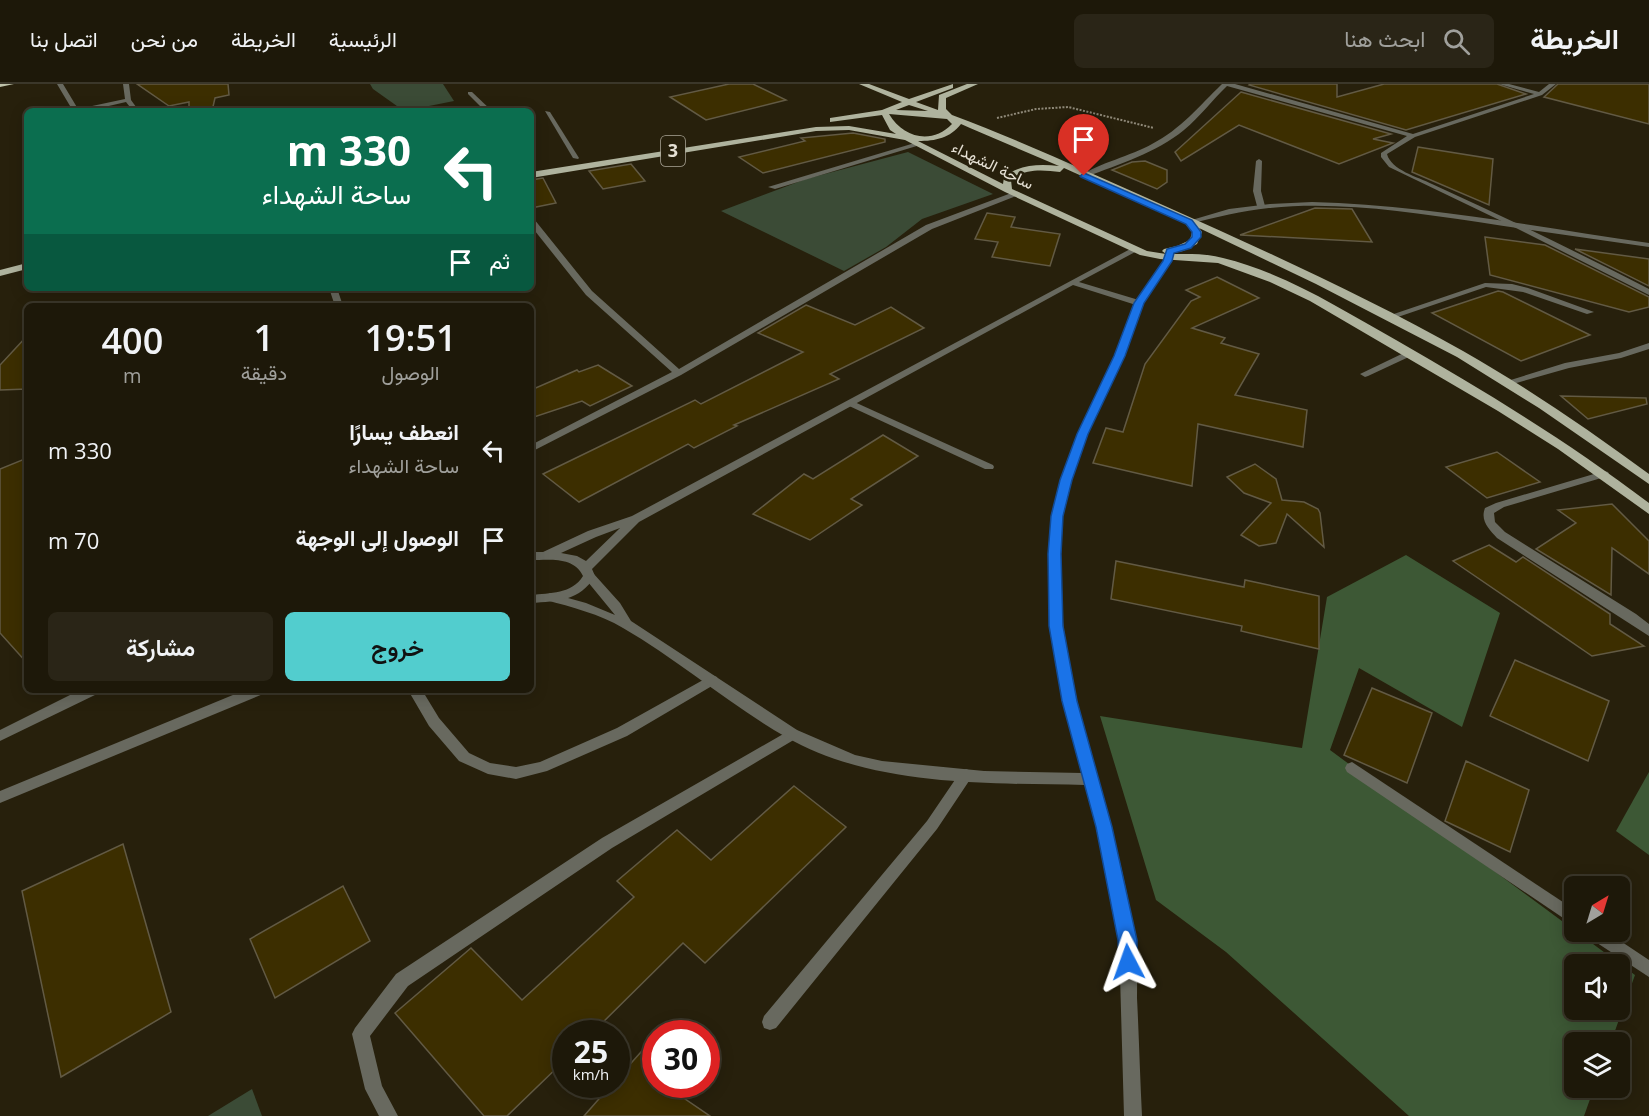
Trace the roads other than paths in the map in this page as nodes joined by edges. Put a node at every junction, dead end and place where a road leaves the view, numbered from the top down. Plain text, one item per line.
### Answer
1 (10, 84) edge
2 (60, 84) edge
3 (126, 84) edge
4 (863, 84) edge
5 (956, 84) edge
6 (974, 84) edge
7 (1227, 84) edge
8 (1502, 84) edge
9 (1553, 84) edge
10 (0, 85) edge
11 (470, 93) dead end
12 (1540, 94) junction
13 (892, 97) junction
14 (128, 100) junction
15 (908, 102) junction
16 (75, 108) edge
17 (91, 108) edge
18 (134, 108) edge
19 (486, 108) edge
20 (896, 108) junction
21 (547, 112) dead end
22 (884, 112) junction
23 (950, 117) junction
24 (813, 126) junction
25 (904, 136) junction
26 (1413, 136) junction
27 (918, 144) junction
28 (576, 158) junction
29 (1259, 161) dead end
30 (534, 165) edge
31 (534, 174) edge
32 (1079, 174) junction
33 (772, 187) dead end
34 (1008, 190) junction
35 (1017, 194) junction
36 (1261, 206) junction
37 (1189, 222) junction
38 (534, 225) edge
39 (1521, 226) junction
40 (1649, 245) edge
41 (1134, 249) junction
42 (1170, 254) junction
43 (24, 257) edge
44 (24, 266) edge
45 (1, 268) edge
46 (1074, 283) junction
47 (1649, 292) edge
48 (1139, 303) junction
49 (1590, 312) dead end
50 (1389, 317) junction
51 (1649, 346) edge
52 (1410, 353) junction
53 (678, 373) junction
54 (1365, 374) dead end
55 (1506, 383) junction
56 (850, 403) junction
57 (534, 447) edge
58 (989, 467) dead end
59 (1604, 474) junction
60 (1649, 480) edge
61 (1649, 510) edge
62 (636, 519) junction
63 (537, 556) edge
64 (587, 572) junction
65 (550, 597) junction
66 (534, 599) edge
67 (626, 624) junction
68 (1649, 631) edge
69 (712, 680) junction
70 (86, 693) edge
71 (251, 693) edge
72 (417, 693) edge
73 (792, 734) junction
74 (0, 736) edge
75 (1352, 768) dead end
76 (966, 775) junction
77 (1092, 779) junction
78 (0, 797) edge
79 (1564, 912) edge
80 (1609, 942) edge
81 (1649, 969) edge
82 (770, 1022) dead end
83 (389, 1116) edge
84 (1133, 1116) edge

1 - 10 highway
2 - 16 street
3 - 14 street
4 - 13 main road, ساحة الشهداء
5 - 15 main road
6 - 23 main road
7 - 26 street
7 - 32 street
8 - 12 street
9 - 12 street
11 - 19 street
12 - 26 street
13 - 15 main road, ساحة الشهداء
13 - 20 main road
14 - 17 street
14 - 18 street
15 - 20 main road
15 - 23 main road, ساحة الشهداء
20 - 22 main road
21 - 28 street
22 - 23 main road
22 - 24 main road
22 - 25 main road, ساحة الشهداء
23 - 25 main road, ساحة الشهداء
23 - 32 main road, ساحة الشهداء
24 - 25 main road, ساحة الشهداء
24 - 28 main road, 3
24 - 31 main road, 3
25 - 27 main road, ساحة الشهداء
26 - 39 street
27 - 33 street
27 - 34 main road, ساحة الشهداء
28 - 30 main road, 3
29 - 36 street
32 - 34 main road
32 - 37 main road, ساحة الشهداء
34 - 35 main road, ساحة الشهداء
35 - 41 main road, ساحة الشهداء
35 - 53 street
36 - 37 street
36 - 39 street
37 - 42 main road
37 - 50 main road, ساحة الشهداء
38 - 53 street
39 - 40 street
39 - 47 street
41 - 42 main road
41 - 46 street
42 - 48 street
42 - 52 main road
43 - 45 main road
44 - 45 main road
46 - 48 street
46 - 56 street
48 - 77 street
49 - 50 street
50 - 55 main road, ساحة الشهداء
51 - 55 street
52 - 54 street
52 - 59 main road
53 - 57 street
55 - 60 main road, ساحة الشهداء
56 - 58 street
56 - 62 street
59 - 61 main road
59 - 68 street
62 - 63 street
62 - 64 street
63 - 64 street
64 - 65 street
64 - 67 street
65 - 66 street
65 - 67 street
67 - 69 street
69 - 72 street
69 - 73 street
70 - 74 street
71 - 78 street
73 - 76 street
73 - 83 street
75 - 79 street
76 - 77 street
76 - 82 street
77 - 84 street
80 - 81 street

